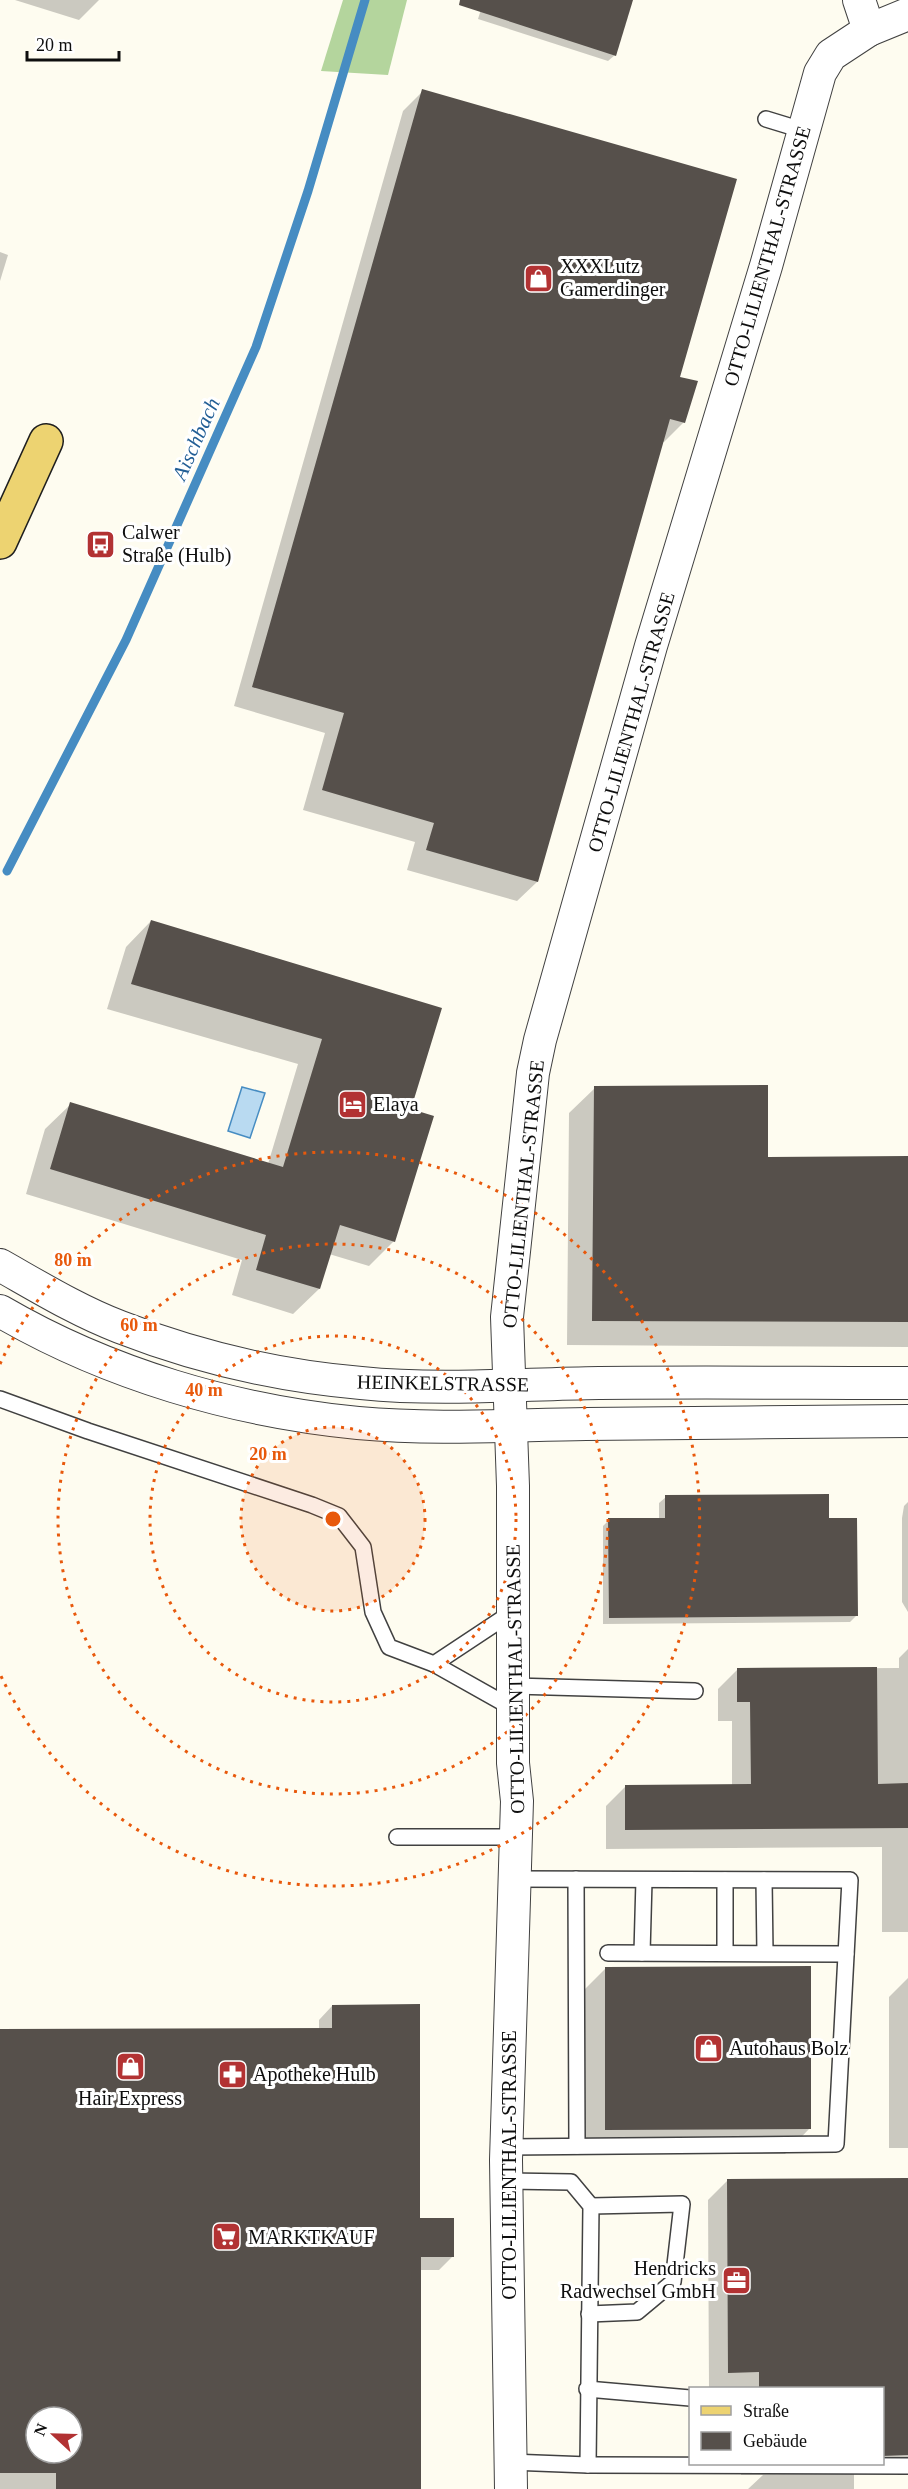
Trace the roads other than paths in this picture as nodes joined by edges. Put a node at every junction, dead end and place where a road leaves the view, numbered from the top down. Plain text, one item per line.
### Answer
1 (859, 0) edge
2 (908, 14) edge
3 (869, 30) junction
4 (766, 119) dead end
5 (802, 129) junction
6 (46, 441) dead end
7 (0, 542) edge
8 (0, 1265) edge
9 (0, 1311) edge
10 (908, 1383) edge
11 (510, 1385) junction
12 (0, 1399) edge
13 (908, 1421) edge
14 (512, 1427) junction
15 (514, 1611) junction
16 (434, 1664) junction
17 (695, 1691) dead end
18 (514, 1698) junction
19 (397, 1837) dead end
20 (516, 1837) junction
21 (515, 1879) junction
22 (576, 1879) junction
23 (644, 1880) junction
24 (725, 1880) junction
25 (764, 1880) junction
26 (608, 1953) dead end
27 (642, 1953) junction
28 (725, 1953) junction
29 (765, 1953) junction
30 (846, 1954) junction
31 (577, 2146) junction
32 (506, 2147) junction
33 (506, 2181) junction
34 (591, 2206) junction
35 (589, 2314) junction
36 (587, 2389) junction
37 (689, 2398) edge
38 (588, 2465) junction
39 (908, 2466) edge
40 (510, 2476) edge

1 - 3 street
2 - 3 street, OTTO-LILIENTHAL-STRASSE
3 - 5 street, OTTO-LILIENTHAL-STRASSE
4 - 5 lane
5 - 11 street, OTTO-LILIENTHAL-STRASSE
6 - 7 main road
8 - 11 street, HEINKELSTRASSE
9 - 14 street, HEINKELSTRASSE
10 - 11 street, HEINKELSTRASSE
11 - 14 street, OTTO-LILIENTHAL-STRASSE
12 - 16 lane
13 - 14 street, HEINKELSTRASSE
14 - 15 street, OTTO-LILIENTHAL-STRASSE
15 - 16 lane
15 - 18 street, OTTO-LILIENTHAL-STRASSE
16 - 18 lane
17 - 18 lane
18 - 20 street, OTTO-LILIENTHAL-STRASSE
19 - 20 lane
20 - 21 street, OTTO-LILIENTHAL-STRASSE
21 - 22 lane
21 - 32 street, OTTO-LILIENTHAL-STRASSE
22 - 23 lane
22 - 31 lane
23 - 24 lane
23 - 27 lane
24 - 25 lane
24 - 28 lane
25 - 29 lane
25 - 30 lane
26 - 27 lane
27 - 28 lane
28 - 29 lane
29 - 30 lane
30 - 31 lane
31 - 32 lane
32 - 33 street, OTTO-LILIENTHAL-STRASSE
33 - 34 lane
33 - 40 street, OTTO-LILIENTHAL-STRASSE
34 - 35 lane
34 - 35 lane
35 - 36 lane
36 - 37 lane
36 - 38 lane
38 - 39 lane
38 - 40 lane

